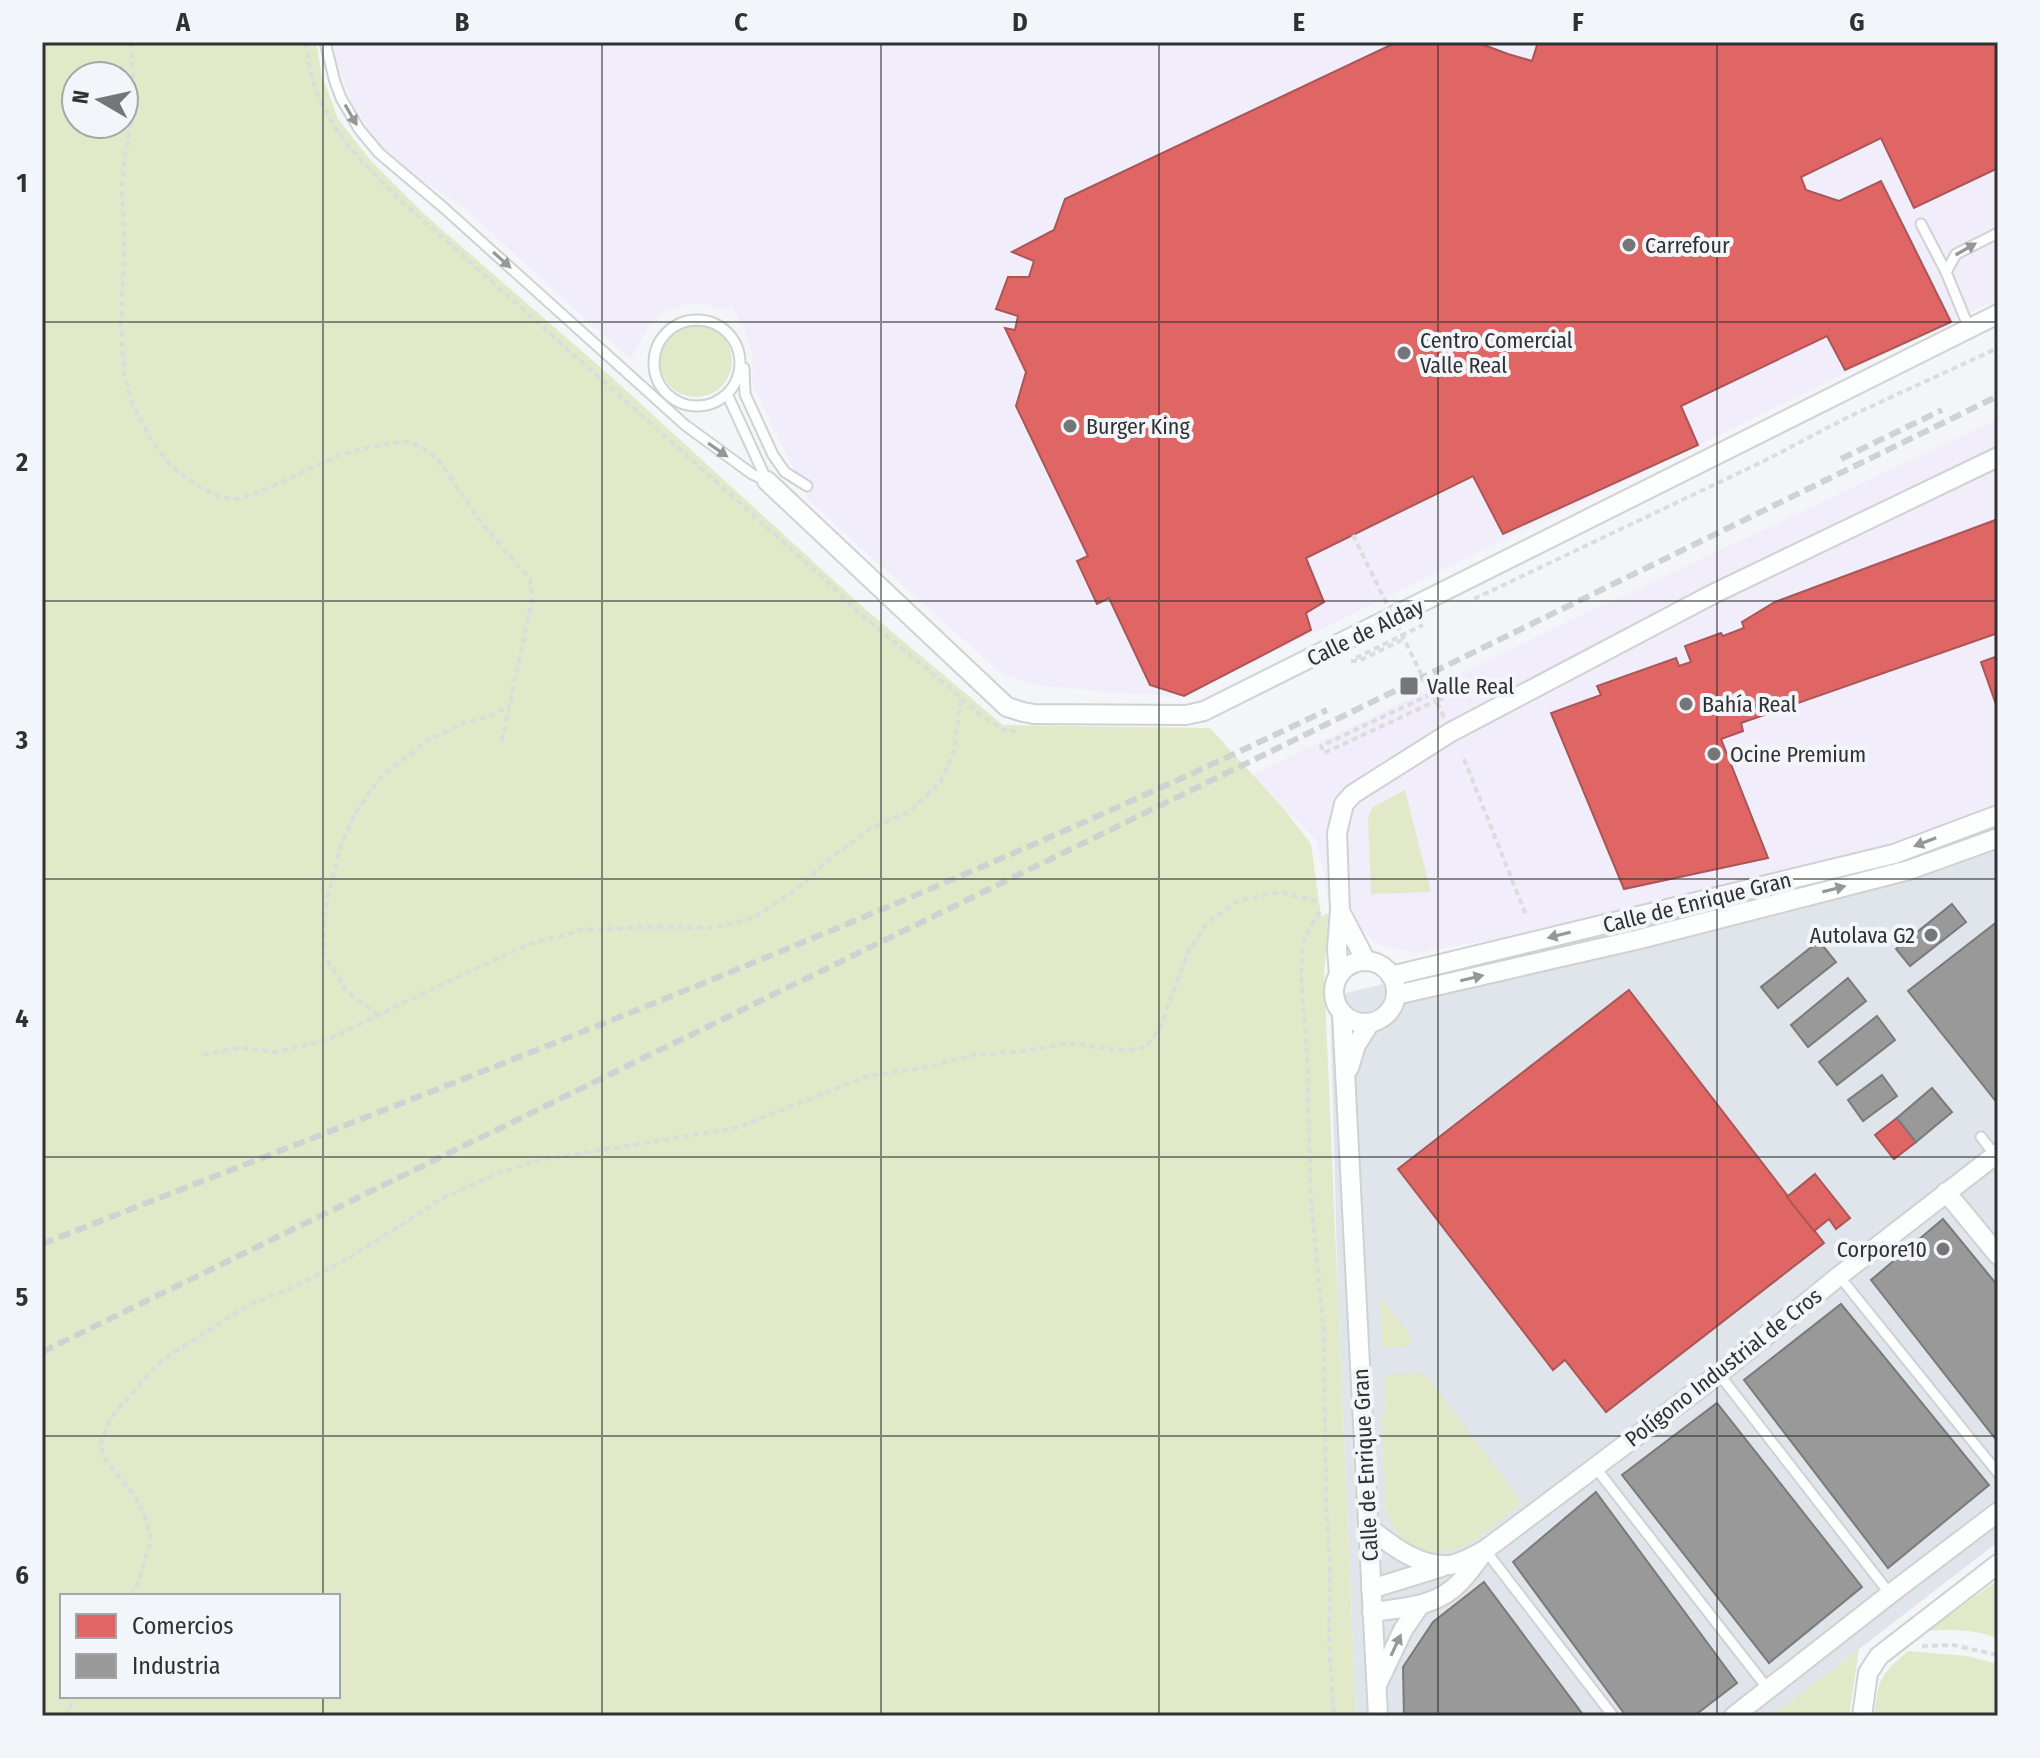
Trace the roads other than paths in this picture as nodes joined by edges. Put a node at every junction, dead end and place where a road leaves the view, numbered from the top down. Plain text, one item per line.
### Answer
1 (325, 42) edge
2 (1921, 224) dead end
3 (1998, 233) edge
4 (1946, 272) junction
5 (1998, 314) edge
6 (1969, 328) junction
7 (739, 354) junction
8 (727, 394) junction
9 (667, 395) junction
10 (685, 425) junction
11 (1998, 457) edge
12 (767, 481) junction
13 (807, 486) dead end
14 (1998, 815) edge
15 (1998, 838) edge
16 (1334, 911) junction
17 (1366, 961) junction
18 (1339, 975) junction
19 (1391, 976) junction
20 (1396, 995) junction
21 (1342, 1013) junction
22 (1370, 1023) junction
23 (1346, 1078) junction
24 (1981, 1137) dead end
25 (1996, 1154) edge
26 (1946, 1192) junction
27 (1998, 1255) edge
28 (1839, 1276) junction
29 (1719, 1374) junction
30 (1595, 1467) junction
31 (1998, 1473) edge
32 (1998, 1512) edge
33 (1368, 1527) junction
34 (1485, 1550) junction
35 (1998, 1564) edge
36 (1449, 1565) junction
37 (1371, 1589) junction
38 (1890, 1594) junction
39 (1420, 1605) junction
40 (1372, 1612) junction
41 (1376, 1687) junction
42 (1768, 1689) junction
43 (1378, 1716) edge
44 (1613, 1716) edge
45 (1734, 1716) edge
46 (1862, 1716) edge

1 -> 10 lane
2 - 4 lane
4 -> 3 lane
4 - 6 lane
5 - 6 street, Calle de Alday
6 - 12 street, Calle de Alday
7 - 8 lane
7 - 9 lane
7 - 13 lane
8 - 9 lane
8 - 12 lane
9 - 10 lane
10 -> 12 lane
11 - 16 street
14 -> 19 street, Calle de Enrique Gran
20 -> 15 street, Calle de Enrique Gran
16 - 17 street
16 - 18 street
17 - 18 street
17 - 19 street
18 - 21 street
19 - 20 street
20 - 22 street
21 - 22 street
21 - 23 street, Calle de Enrique Gran
22 - 23 street, Calle de Enrique Gran
23 - 33 street, Calle de Enrique Gran
24 - 25 lane
25 - 26 street, Polígono Industrial de Cros
26 - 27 street
26 - 28 street, Polígono Industrial de Cros
28 - 29 street, Polígono Industrial de Cros
28 - 31 lane
29 - 30 street, Polígono Industrial de Cros
29 - 38 lane
30 - 34 street, Polígono Industrial de Cros
30 - 42 lane
32 - 38 street
33 - 36 street
33 - 37 street, Calle de Enrique Gran
34 - 36 street, Polígono Industrial de Cros
34 - 39 street, Polígono Industrial de Cros
34 - 44 lane
35 - 46 street
36 - 37 street, Polígono Industrial de Cros
37 - 40 street, Calle de Enrique Gran
38 - 42 street
39 - 40 street, Polígono Industrial de Cros
41 -> 39 street
40 - 41 street
41 - 43 street
42 - 45 street

